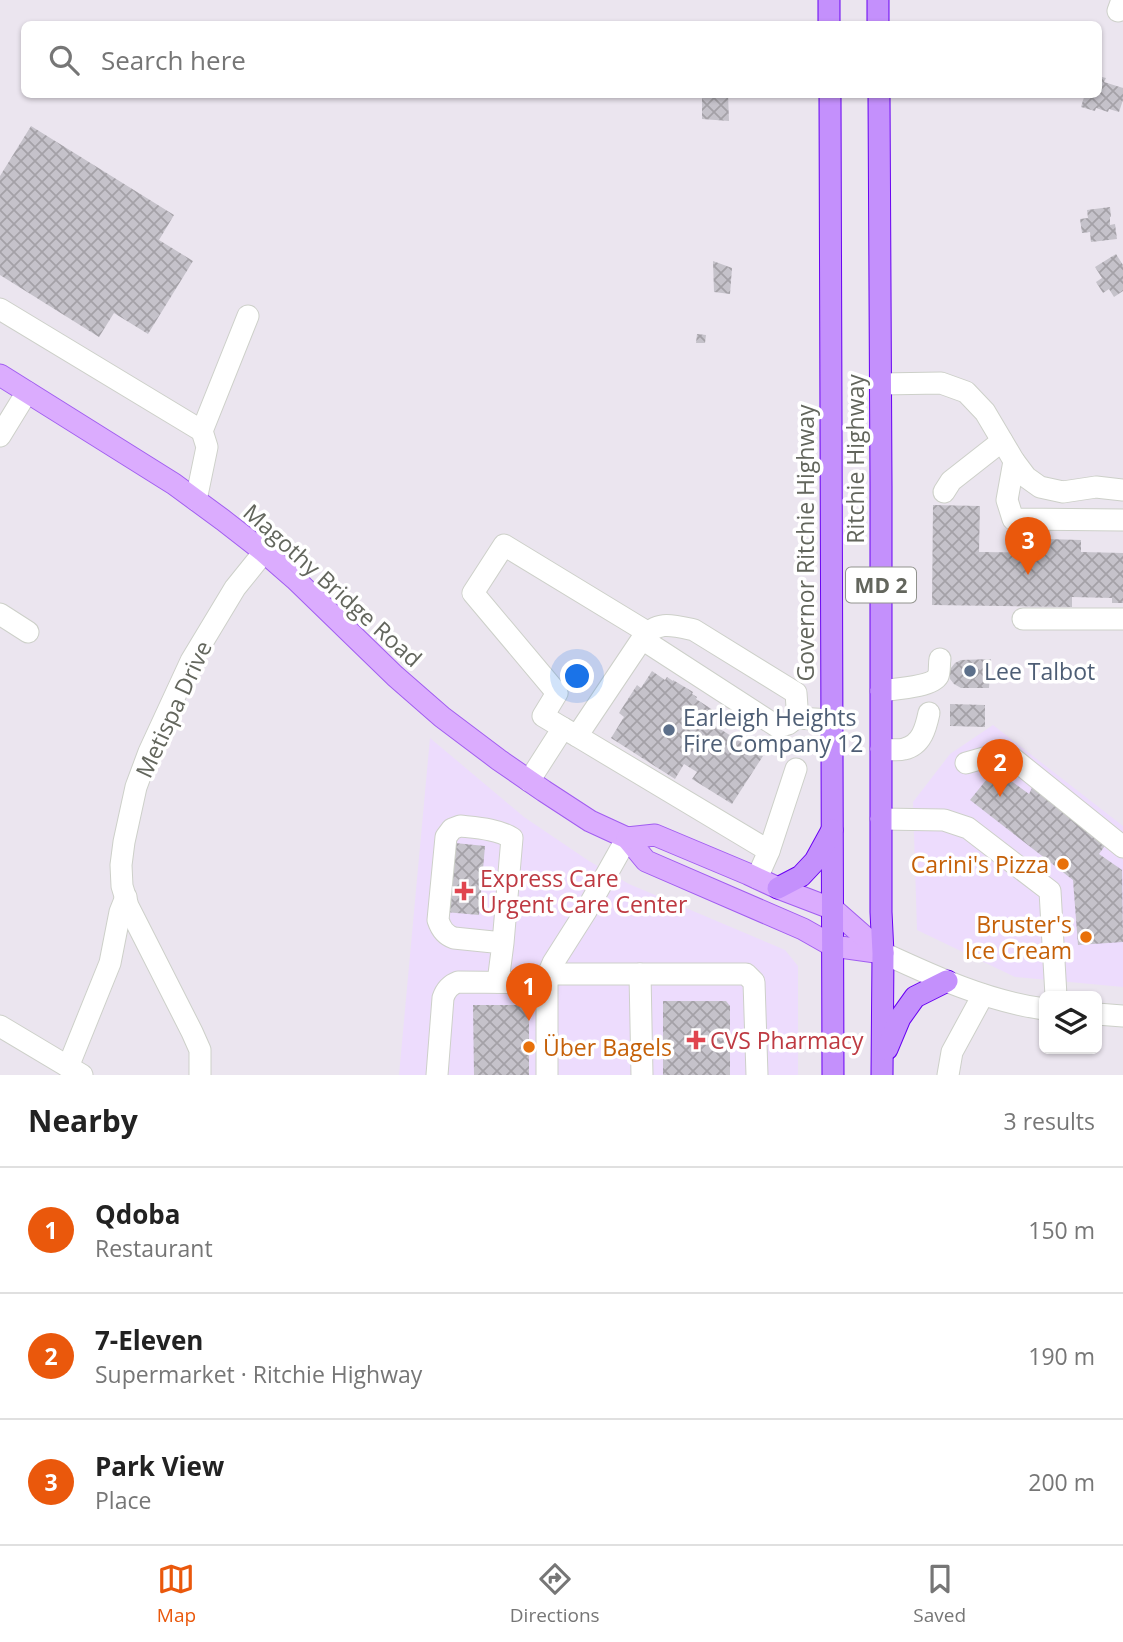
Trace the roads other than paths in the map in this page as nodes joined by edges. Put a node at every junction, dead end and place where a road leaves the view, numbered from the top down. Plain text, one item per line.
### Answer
1 (829, 0) edge
2 (878, 0) edge
3 (830, 21) edge
4 (878, 21) edge
5 (830, 98) edge
6 (879, 98) edge
7 (0, 309) edge
8 (248, 316) dead end
9 (0, 376) edge
10 (881, 384) junction
11 (27, 392) junction
12 (202, 431) junction
13 (0, 436) edge
14 (1002, 441) junction
15 (1014, 461) junction
16 (1123, 490) edge
17 (944, 492) dead end
18 (196, 500) junction
19 (1123, 520) edge
20 (264, 552) junction
21 (0, 614) edge
22 (1023, 619) dead end
23 (1123, 619) edge
24 (28, 632) dead end
25 (645, 636) junction
26 (940, 659) dead end
27 (881, 691) junction
28 (929, 713) dead end
29 (796, 718) junction
30 (832, 720) junction
31 (570, 732) junction
32 (881, 749) junction
33 (966, 763) dead end
34 (796, 769) dead end
35 (529, 781) junction
36 (881, 819) junction
37 (833, 828) junction
38 (627, 838) junction
39 (1123, 847) edge
40 (769, 850) junction
41 (757, 878) junction
42 (778, 888) junction
43 (126, 897) junction
44 (833, 909) junction
45 (503, 943) junction
46 (833, 946) junction
47 (883, 953) junction
48 (640, 974) junction
49 (548, 978) junction
50 (947, 981) junction
51 (498, 982) junction
52 (1056, 991) edge
53 (983, 995) junction
54 (1039, 1008) edge
55 (1102, 1014) edge
56 (1123, 1016) edge
57 (0, 1026) edge
58 (882, 1068) edge
59 (75, 1071) edge
60 (200, 1075) edge
61 (437, 1075) edge
62 (547, 1075) edge
63 (642, 1075) edge
64 (757, 1075) edge
65 (833, 1075) edge
66 (948, 1075) edge

1 - 3 highway
2 - 4 highway
5 - 30 highway, Governor Ritchie Highway / MD 2
6 - 10 highway, Ritchie Highway / MD 2
7 - 12 street
8 - 12 street
9 - 11 main road, Magothy Bridge Road
10 - 14 street
10 - 27 highway, Ritchie Highway / MD 2
11 - 13 street
11 - 18 main road, Magothy Bridge Road
12 - 18 street
14 - 15 street
14 - 17 street
15 - 16 street
15 - 19 street
18 - 20 main road, Magothy Bridge Road
20 - 35 main road, Magothy Bridge Road
20 - 43 street, Metispa Drive
21 - 24 street
22 - 23 street
25 - 29 street
25 - 29 street
25 - 31 street
25 - 31 street
26 - 27 street
27 - 32 highway, Ritchie Highway / MD 2
28 - 32 street
29 - 30 street
30 - 37 highway, Governor Ritchie Highway / MD 2
31 - 35 street
31 - 40 street
32 - 36 highway, Ritchie Highway / MD 2
33 - 39 street
34 - 40 street
35 - 38 main road, Magothy Bridge Road
36 - 47 highway, Ritchie Highway / MD 2
36 - 52 street
37 - 42 highway
37 - 44 highway, Governor Ritchie Highway / MD 2
38 - 41 main road, Magothy Bridge Road
38 - 46 main road, Magothy Bridge Road
38 - 49 street
40 - 41 street
41 - 42 main road, Magothy Bridge Road
42 - 44 main road, Magothy Bridge Road
43 - 59 street
43 - 60 street, Metispa Drive
44 - 46 highway, Governor Ritchie Highway / MD 2
44 - 47 main road, Magothy Bridge Road
45 - 45 street
45 - 51 street
46 - 47 main road, Magothy Bridge Road
46 - 65 highway, Governor Ritchie Highway / MD 2
47 - 50 street
47 - 58 highway, Ritchie Highway / MD 2
48 - 49 street
48 - 63 street
48 - 64 street
49 - 51 street
49 - 62 street
50 - 53 street
50 - 58 highway
51 - 61 street
53 - 54 street
53 - 66 street
55 - 56 street
57 - 59 street

